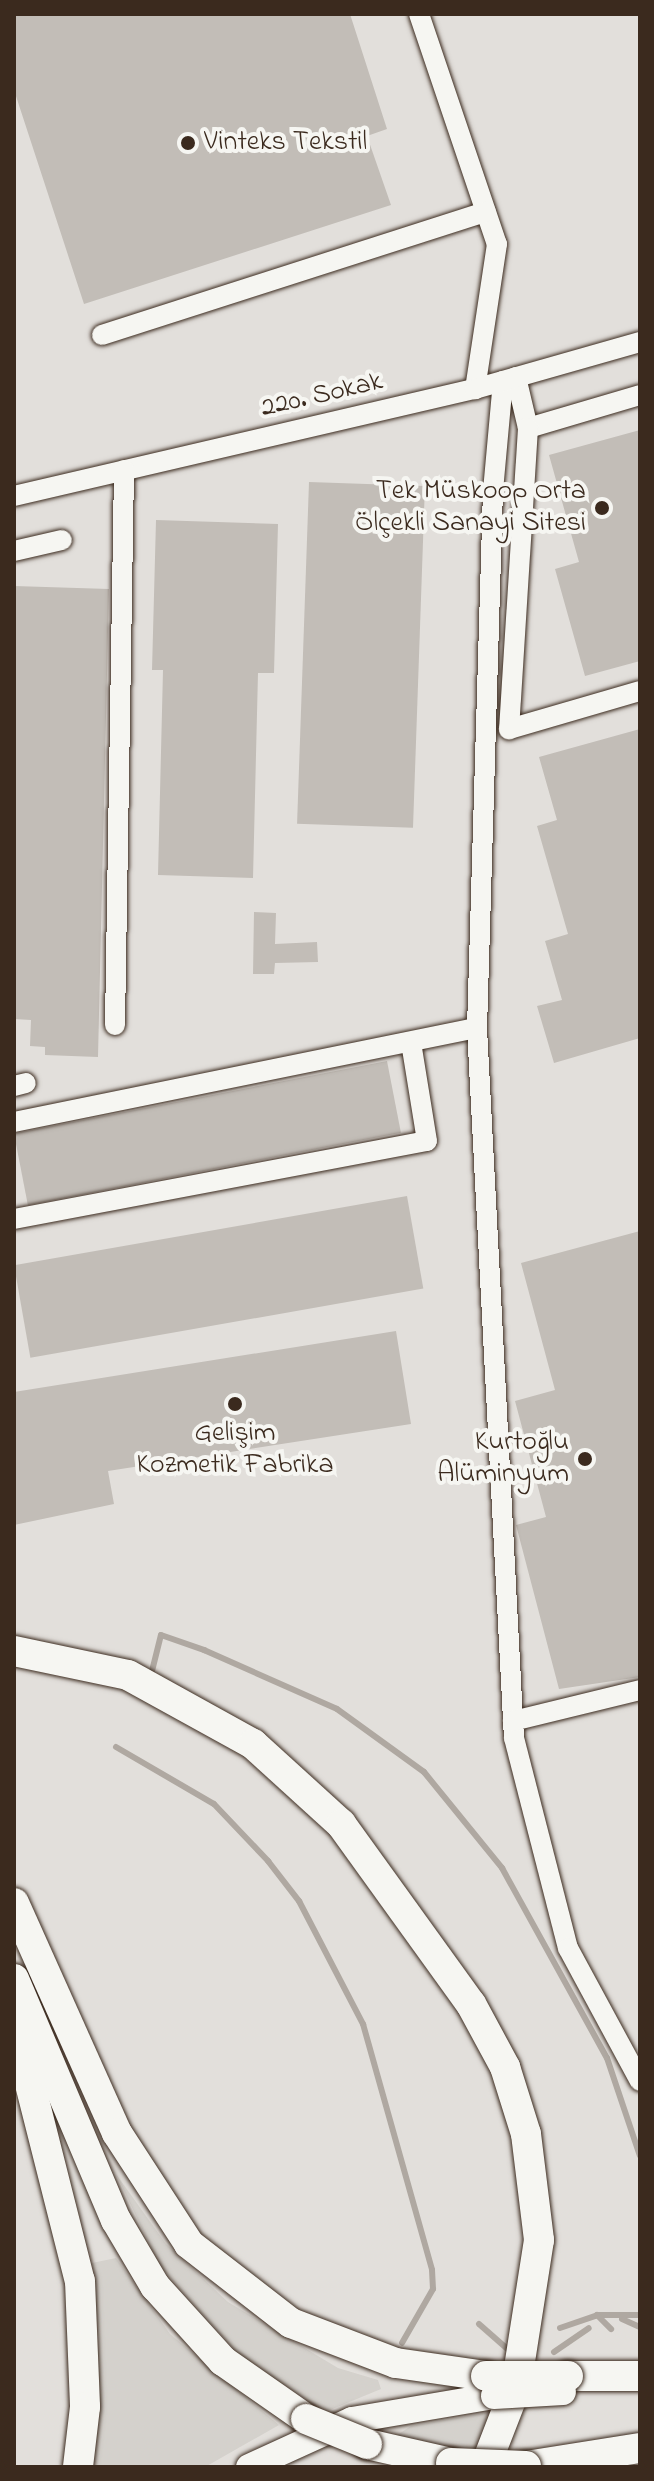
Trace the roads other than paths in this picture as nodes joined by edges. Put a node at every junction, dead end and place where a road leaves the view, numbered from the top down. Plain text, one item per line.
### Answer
1 (419, 14) edge
2 (486, 212) junction
3 (102, 335) dead end
4 (640, 342) edge
5 (510, 379) junction
6 (475, 389) junction
7 (640, 395) edge
8 (528, 428) junction
9 (124, 470) junction
10 (14, 496) edge
11 (62, 540) dead end
12 (14, 551) edge
13 (640, 691) edge
14 (115, 1025) dead end
15 (477, 1028) junction
16 (411, 1042) junction
17 (14, 1122) edge
18 (14, 1219) edge
19 (14, 1651) edge
20 (640, 1690) edge
21 (513, 1721) junction
22 (14, 1903) edge
23 (14, 1979) edge
24 (14, 2021) edge
25 (640, 2081) edge
26 (640, 2376) edge
27 (566, 2384) junction
28 (490, 2386) junction
29 (640, 2386) edge
30 (640, 2448) edge
31 (640, 2456) edge
32 (526, 2466) edge
33 (78, 2467) edge
34 (249, 2467) edge
35 (485, 2467) edge
36 (597, 2467) edge

1 - 2 street
2 - 3 street
2 - 6 street
4 - 5 street, 220. Sokak
5 - 6 street, 220. Sokak
5 - 8 street
5 - 15 street
6 - 9 street, 220. Sokak
7 - 8 street
8 - 13 street
9 - 10 street, 220. Sokak
9 - 14 street
11 - 12 street
15 - 16 street
15 - 21 street
16 - 17 street
16 - 18 street
19 - 35 highway
20 - 21 street
21 - 25 street
22 - 28 highway
23 - 32 highway, bridge
24 - 33 highway
26 - 27 highway
27 - 28 highway, bridge
27 - 29 main road
28 - 34 main road
30 - 32 highway
31 - 36 main road

